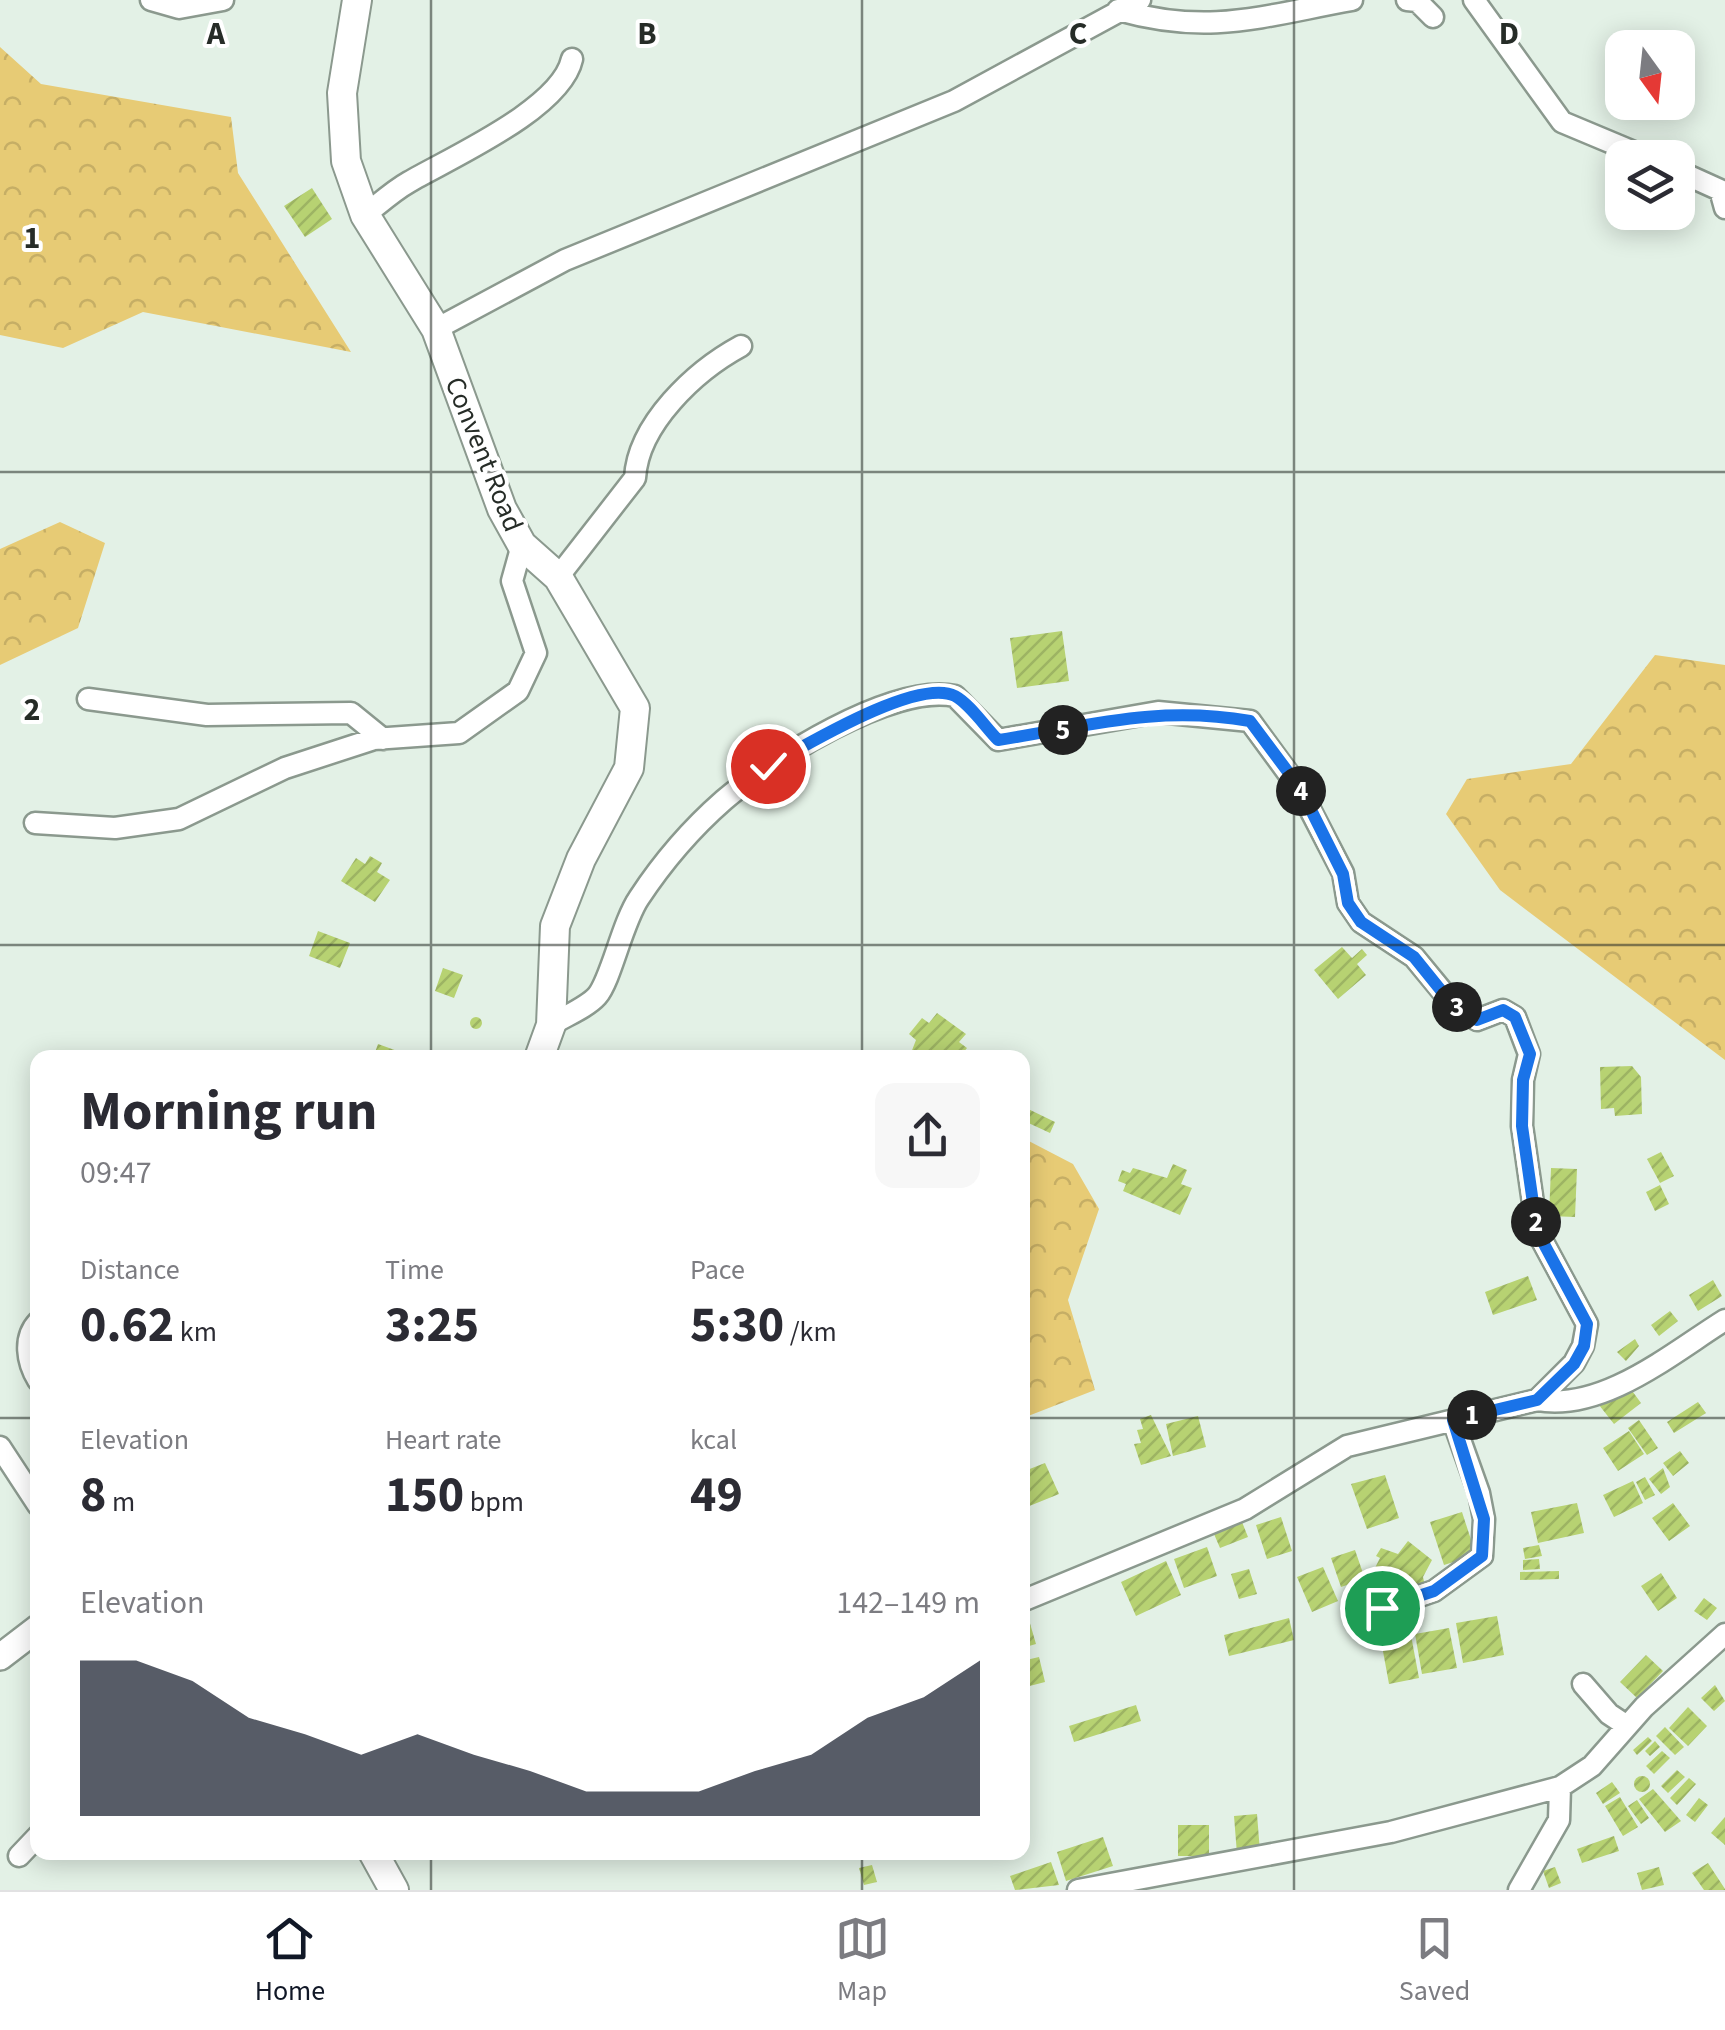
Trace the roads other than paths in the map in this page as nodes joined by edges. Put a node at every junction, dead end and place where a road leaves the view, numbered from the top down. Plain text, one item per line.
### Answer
1 (151, 0) edge
2 (223, 0) edge
3 (357, 0) edge
4 (1140, 0) edge
5 (1352, 0) edge
6 (1406, 0) edge
7 (1474, 0) edge
8 (1118, 10) junction
9 (1433, 16) dead end
10 (572, 60) dead end
11 (1605, 140) edge
12 (1695, 179) edge
13 (1725, 208) edge
14 (365, 214) junction
15 (436, 328) junction
16 (740, 346) dead end
17 (522, 544) junction
18 (558, 577) junction
19 (88, 699) dead end
20 (384, 738) junction
21 (34, 823) dead end
22 (552, 1025) junction
23 (542, 1050) edge
24 (1725, 1320) edge
25 (1537, 1400) junction
26 (1453, 1420) junction
27 (0, 1447) edge
28 (30, 1494) edge
29 (1030, 1597) edge
30 (1358, 1617) dead end
31 (30, 1634) edge
32 (1725, 1634) edge
33 (0, 1657) edge
34 (1583, 1684) dead end
35 (1628, 1726) junction
36 (1560, 1788) junction
37 (30, 1845) edge
38 (20, 1856) dead end
39 (377, 1860) edge
40 (1132, 1885) edge
41 (394, 1890) edge
42 (1078, 1890) edge
43 (1520, 1890) edge

1 - 2 street
3 - 14 main road, Convent Road
4 - 8 street
5 - 8 street
6 - 9 street
7 - 11 street
8 - 15 street
10 - 14 street
12 - 13 street
14 - 15 main road, Convent Road
15 - 17 main road, Convent Road
16 - 18 street
17 - 18 main road, Convent Road
17 - 20 street
18 - 22 main road, Convent Road
19 - 20 street
20 - 21 street
22 - 23 main road, Convent Road
22 - 25 street
24 - 25 street
25 - 26 street
26 - 29 street
26 - 30 street
27 - 28 street
31 - 33 street
32 - 35 street
34 - 35 street
35 - 36 street
36 - 40 street
36 - 43 street
37 - 38 street
39 - 41 main road
40 - 42 street

